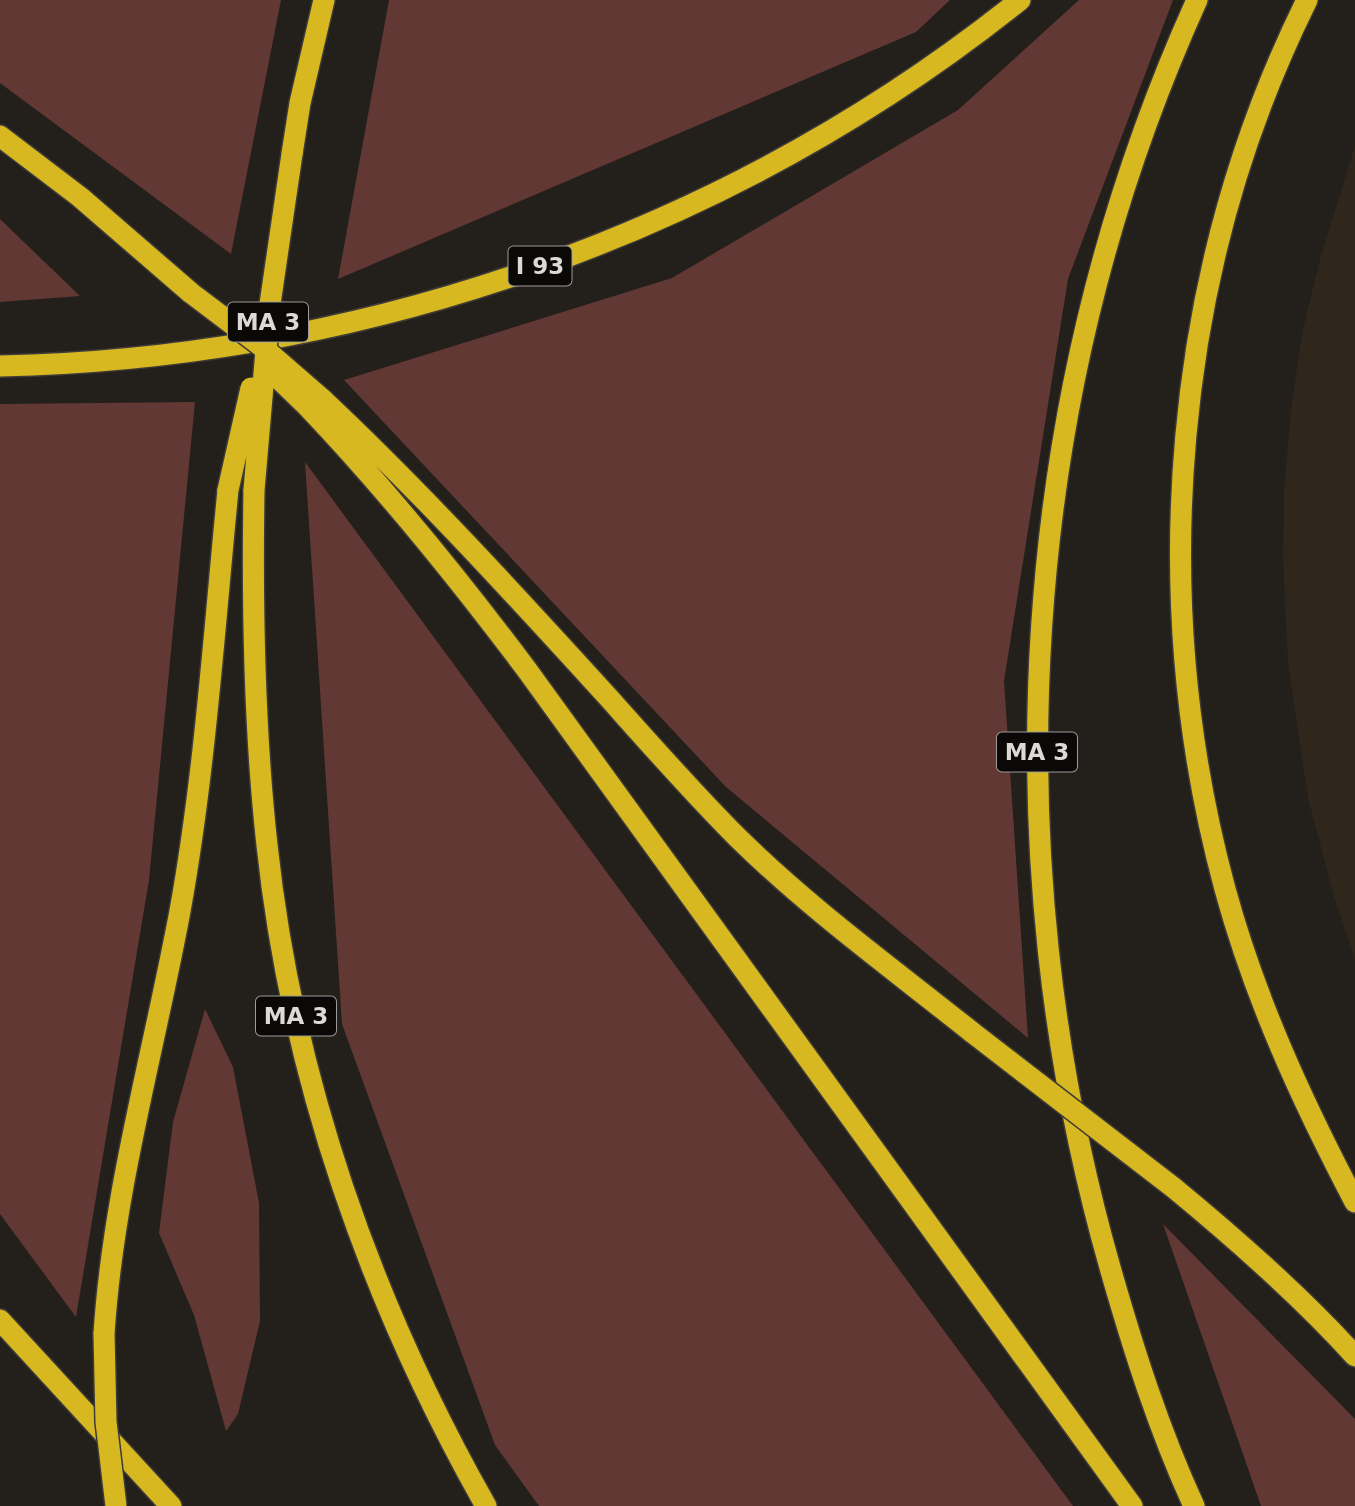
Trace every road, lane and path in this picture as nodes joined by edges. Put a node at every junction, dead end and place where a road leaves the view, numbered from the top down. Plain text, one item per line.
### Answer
1 (324, 0) edge
2 (1020, 0) edge
3 (1197, 0) edge
4 (1307, 0) edge
5 (0, 136) edge
6 (270, 304) junction
7 (0, 366) edge
8 (314, 403) junction
9 (1355, 1202) edge
10 (0, 1320) edge
11 (1355, 1356) edge
12 (116, 1506) edge
13 (170, 1506) edge
14 (486, 1506) edge
15 (1132, 1506) edge
16 (1194, 1506) edge

1 - 6 highway, MA 3, bridge
2 - 7 highway, I 93
3 - 16 highway, MA 3
4 - 9 highway
5 - 8 highway, bridge
6 - 12 highway, bridge
6 - 14 highway, MA 3, bridge
8 - 11 highway, bridge
8 - 15 highway
10 - 13 highway

